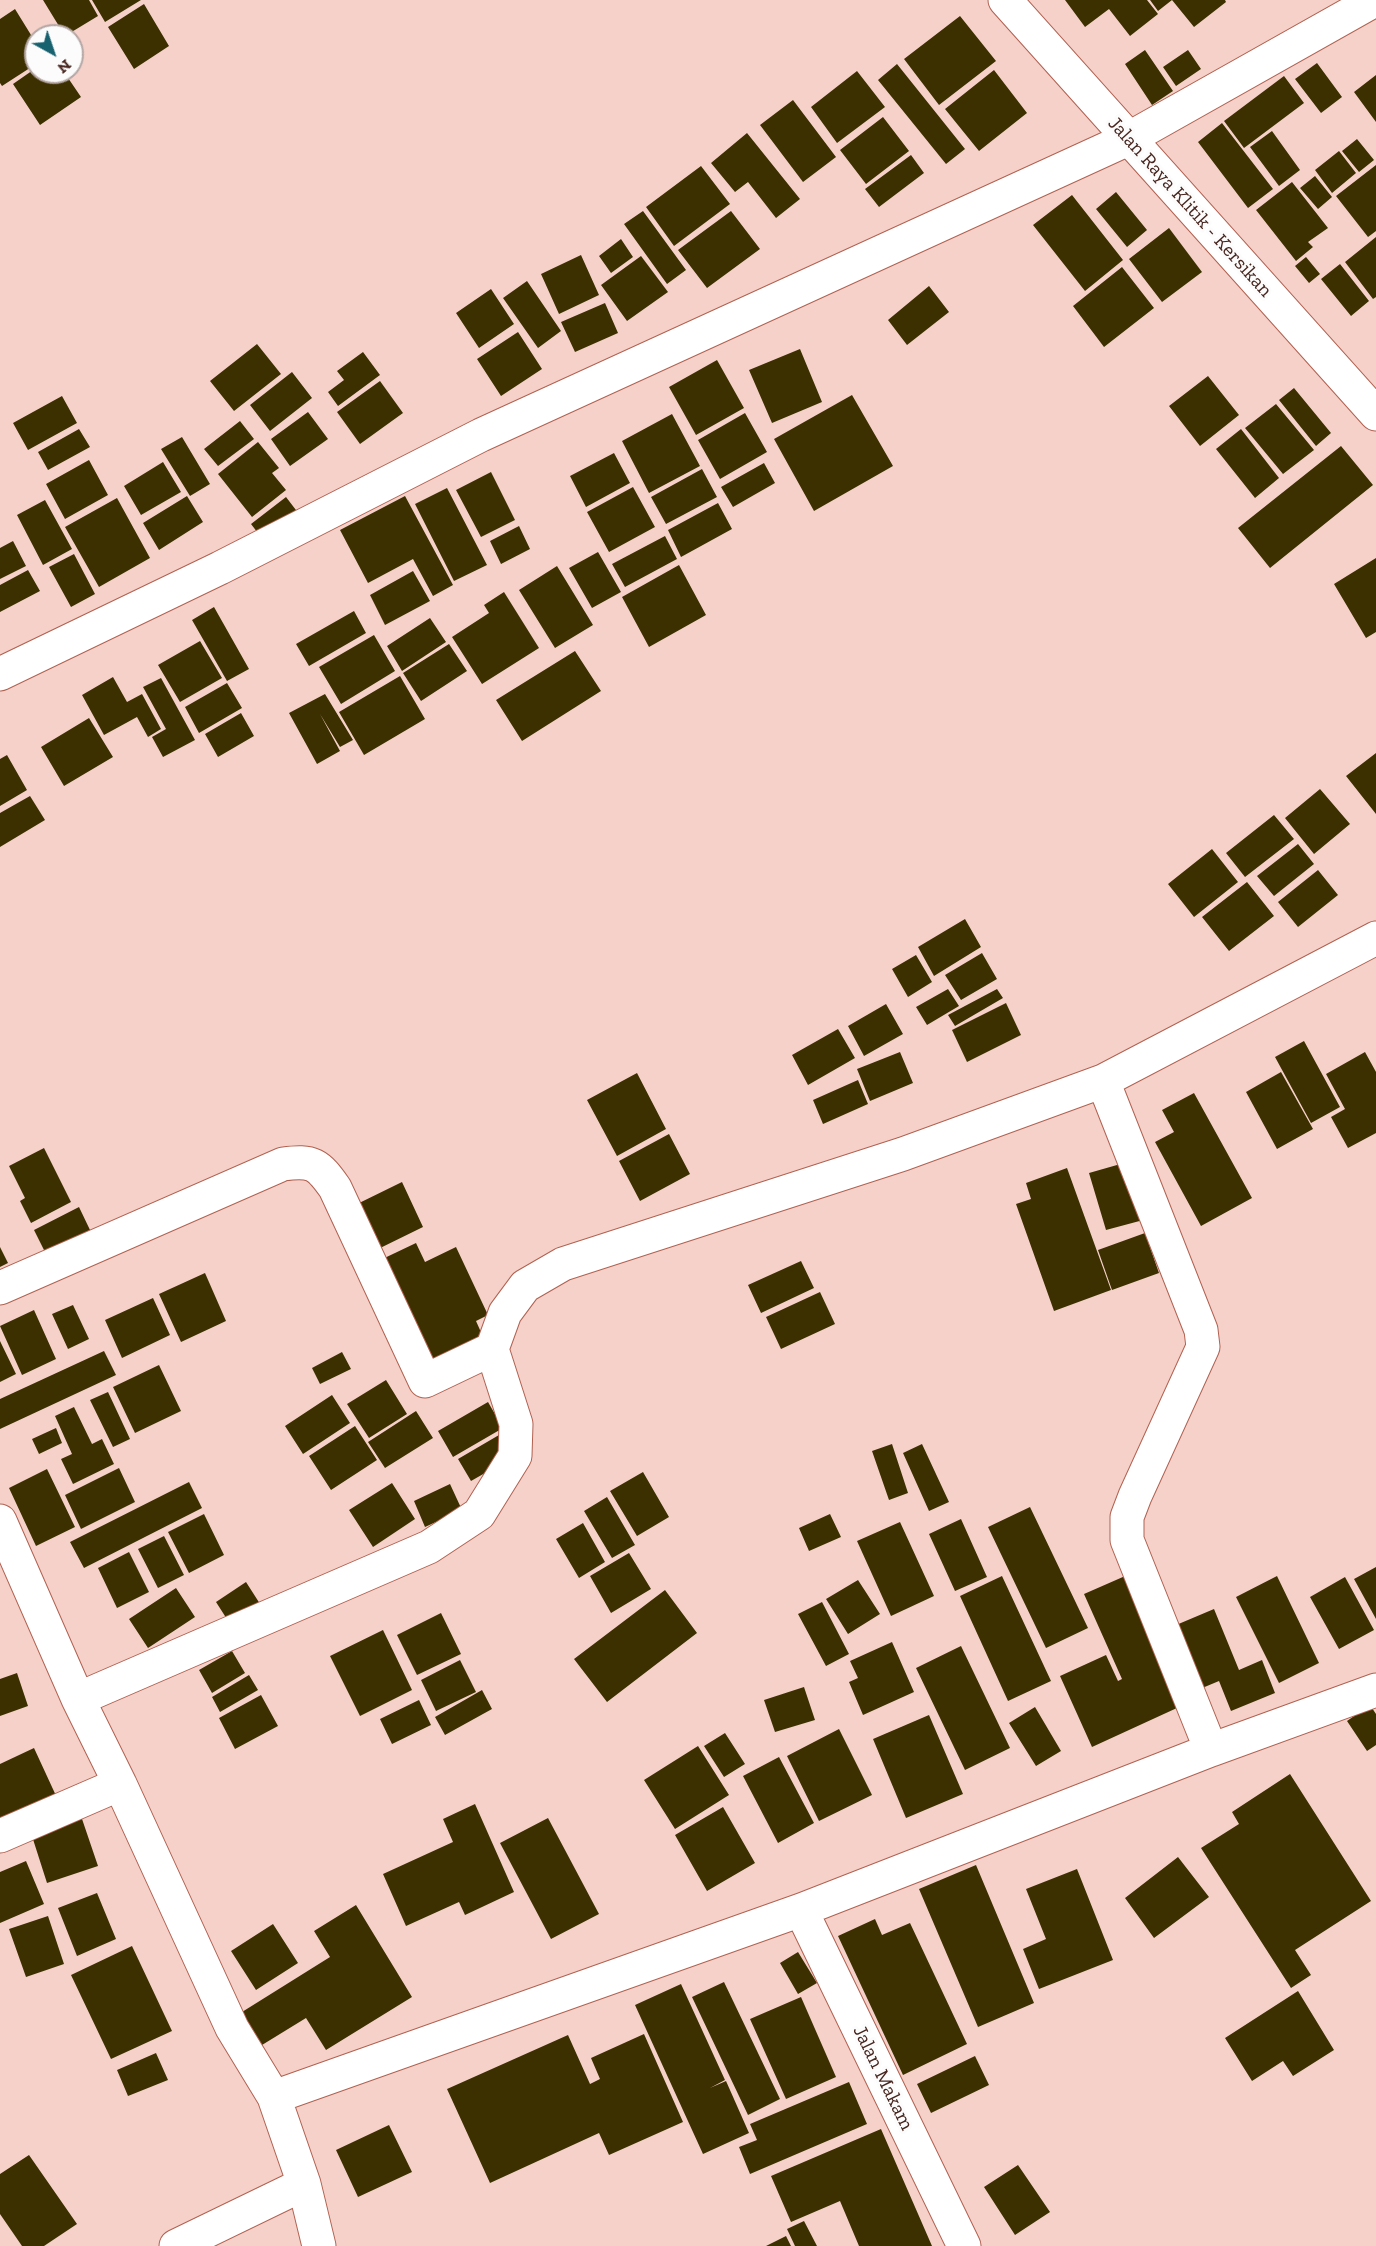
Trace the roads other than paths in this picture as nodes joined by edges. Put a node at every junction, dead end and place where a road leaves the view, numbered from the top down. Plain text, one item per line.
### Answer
1 (1005, 0) edge
2 (1375, 0) edge
3 (1128, 139) junction
4 (1376, 414) edge
5 (0, 674) edge
6 (1376, 938) edge
7 (1103, 1081) junction
8 (0, 1288) edge
9 (492, 1349) junction
10 (0, 1521) edge
11 (1376, 1690) edge
12 (78, 1699) junction
13 (1211, 1750) junction
14 (120, 1784) junction
15 (0, 1836) edge
16 (801, 1910) junction
17 (274, 2097) junction
18 (304, 2184) junction
19 (176, 2246) edge
20 (319, 2246) edge
21 (964, 2246) edge

1 - 3 street, Jalan Raya Klitik - Kersikan
2 - 3 street
3 - 4 street, Jalan Raya Klitik - Kersikan
3 - 5 street
6 - 7 street
7 - 9 street
7 - 13 street
8 - 9 street
9 - 12 street
10 - 12 street
11 - 13 street
12 - 14 street
13 - 16 street
14 - 15 street
14 - 17 street
16 - 17 street
16 - 21 street, Jalan Makam
17 - 18 street
18 - 19 street
18 - 20 street

